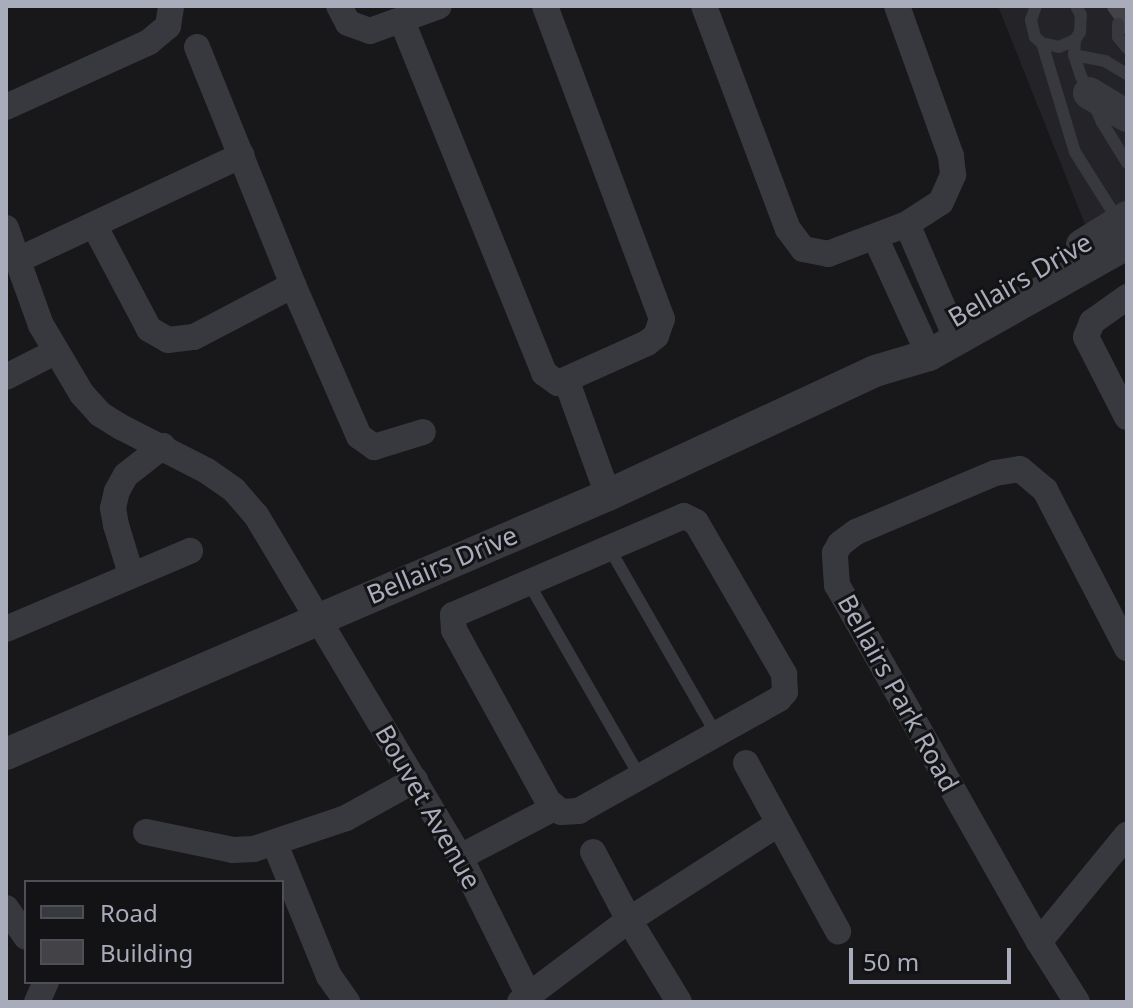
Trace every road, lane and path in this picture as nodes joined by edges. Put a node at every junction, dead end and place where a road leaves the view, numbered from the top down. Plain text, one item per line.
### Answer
1 (171, 6) edge
2 (339, 6) edge
3 (439, 6) edge
4 (545, 6) edge
5 (704, 6) edge
6 (897, 6) edge
7 (1028, 6) edge
8 (1036, 6) edge
9 (1076, 6) edge
10 (1031, 20) junction
11 (402, 21) junction
12 (1118, 24) dead end
13 (1075, 40) junction
14 (1042, 43) junction
15 (197, 47) dead end
16 (1127, 48) edge
17 (1074, 55) junction
18 (1127, 74) edge
19 (1089, 93) junction
20 (6, 107) edge
21 (1127, 116) edge
22 (242, 155) junction
23 (1127, 163) edge
24 (907, 224) junction
25 (94, 225) junction
26 (6, 228) edge
27 (1125, 229) edge
28 (876, 239) junction
29 (18, 260) junction
30 (293, 285) junction
31 (1127, 297) edge
32 (938, 338) junction
33 (55, 352) junction
34 (6, 377) edge
35 (567, 382) junction
36 (1127, 417) edge
37 (423, 432) dead end
38 (163, 446) junction
39 (608, 495) junction
40 (608, 546) junction
41 (190, 551) dead end
42 (131, 574) junction
43 (527, 581) junction
44 (316, 618) junction
45 (6, 629) edge
46 (1127, 648) edge
47 (716, 734) junction
48 (6, 754) edge
49 (746, 763) dead end
50 (640, 777) junction
51 (415, 780) junction
52 (554, 808) junction
53 (778, 824) junction
54 (146, 832) dead end
55 (1127, 835) edge
56 (275, 844) junction
57 (593, 852) dead end
58 (460, 857) junction
59 (6, 908) edge
60 (629, 920) junction
61 (838, 931) dead end
62 (24, 934) edge
63 (1039, 942) junction
64 (527, 1000) edge
65 (347, 1002) edge
66 (679, 1002) edge
67 (1077, 1002) edge

1 - 20 street
2 - 11 street
3 - 11 street
4 - 35 street
5 - 28 street
6 - 24 street
7 - 10 lane
8 - 10 lane
9 - 13 lane
10 - 14 lane
11 - 35 street
12 - 16 lane
13 - 14 lane
13 - 17 lane
14 - 27 lane
15 - 22 street
17 - 18 lane
17 - 19 lane
19 - 21 street
19 - 23 lane
22 - 25 street
22 - 30 street
24 - 28 street
24 - 32 street
25 - 29 street
25 - 30 street
26 - 29 street, Bouvet Avenue
27 - 32 street, Bellairs Drive
28 - 32 street
29 - 33 street, Bouvet Avenue
30 - 37 street
31 - 36 street
32 - 39 street, Bellairs Drive
33 - 34 street
33 - 38 street, Bouvet Avenue
35 - 39 street
38 - 42 street
38 - 44 street, Bouvet Avenue
39 - 44 street, Bellairs Drive
40 - 43 street
40 - 47 lane
40 - 47 street
41 - 42 street
42 - 45 street
43 - 50 lane
43 - 52 street
44 - 48 street, Bellairs Drive
44 - 51 street, Bouvet Avenue
46 - 63 street, Bellairs Park Road
47 - 50 street
49 - 53 street
50 - 52 street
51 - 56 street
51 - 58 street, Bouvet Avenue
52 - 58 street
53 - 60 street
53 - 61 street
54 - 56 street
55 - 63 street
56 - 65 street
57 - 60 street
58 - 64 street, Bouvet Avenue
59 - 62 street
60 - 64 street
60 - 66 street
63 - 67 street, Bellairs Park Road

